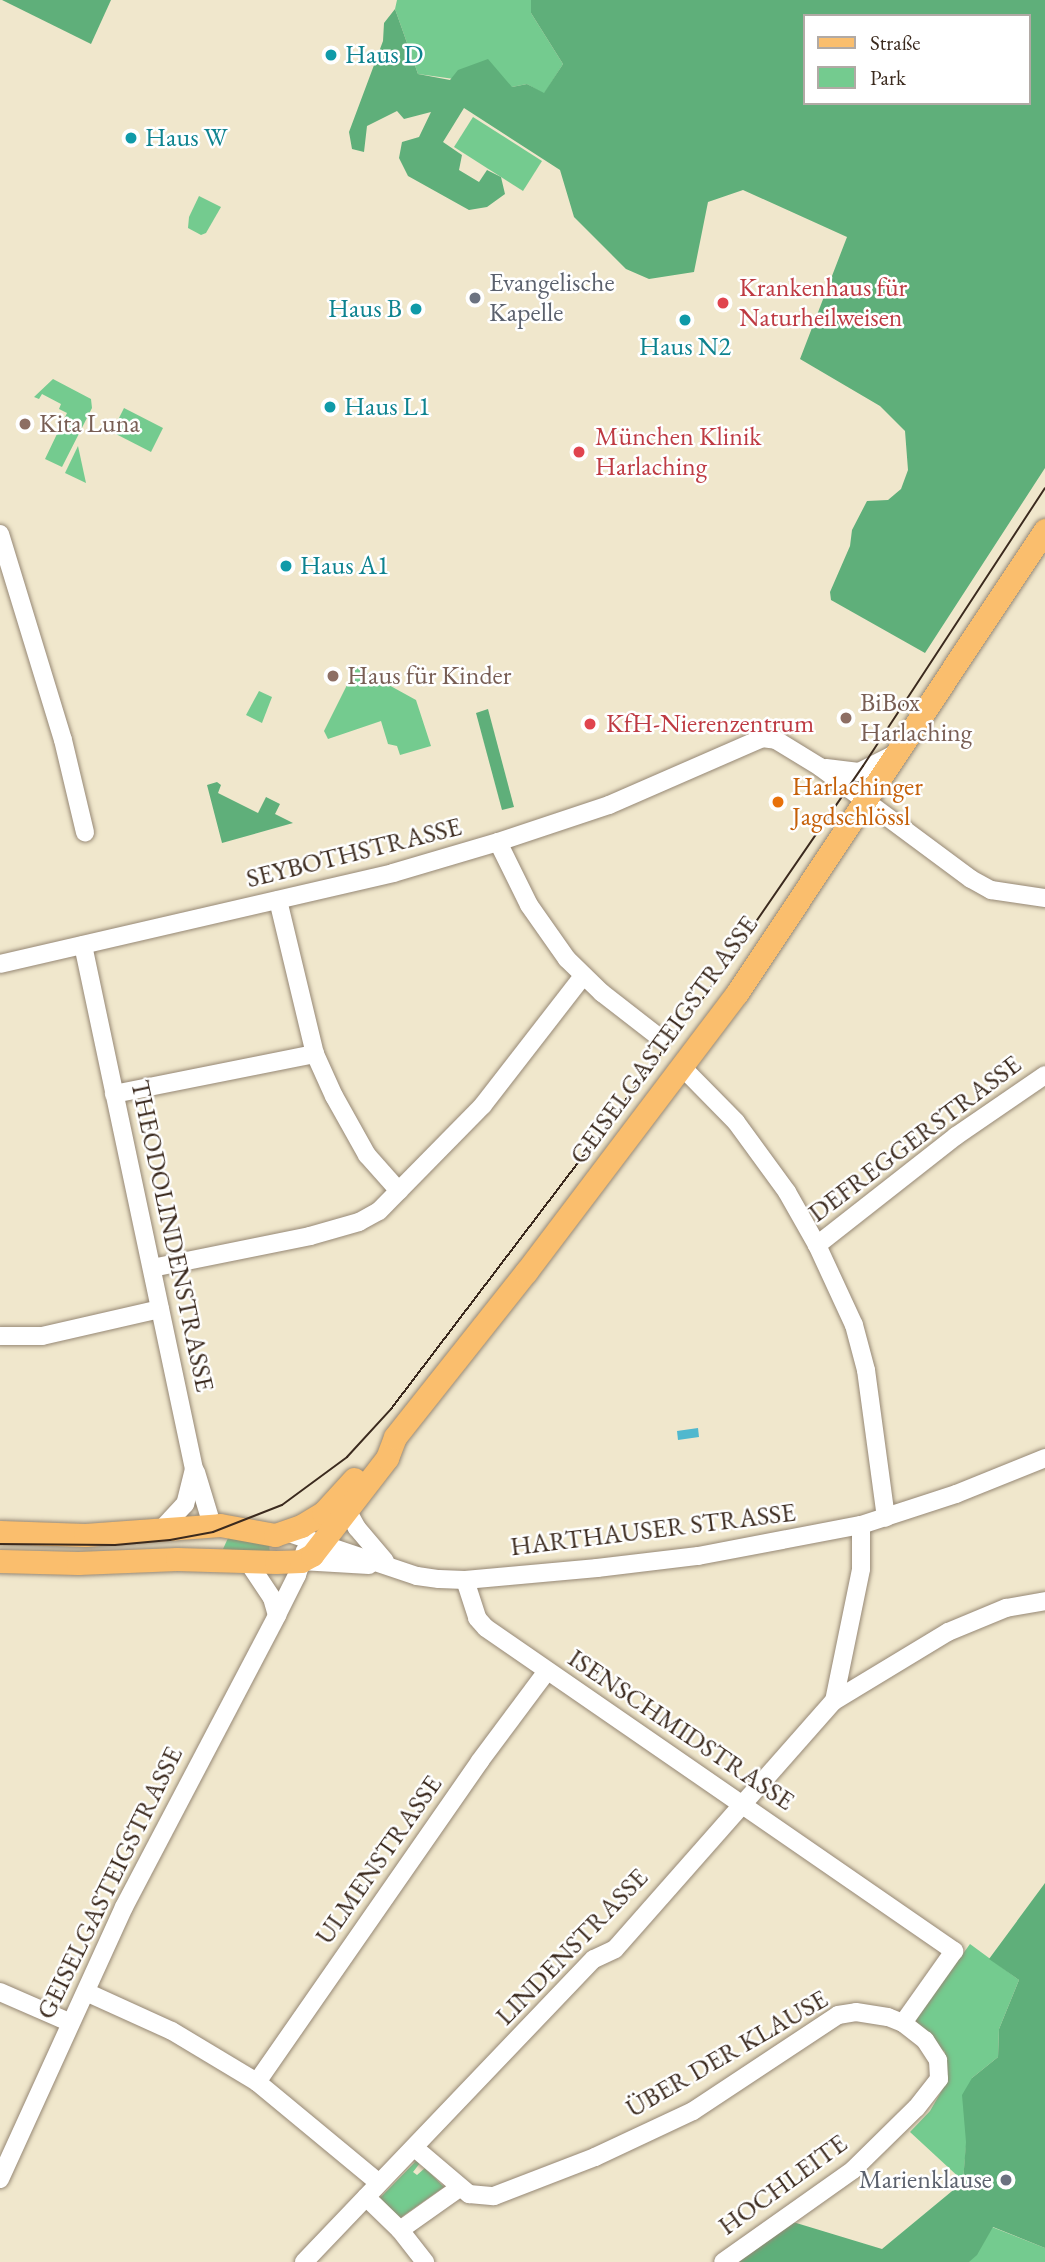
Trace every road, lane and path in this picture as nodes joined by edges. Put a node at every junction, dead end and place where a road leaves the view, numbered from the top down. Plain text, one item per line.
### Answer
1 (1045, 530) edge
2 (0, 534) edge
3 (899, 751) junction
4 (820, 767) junction
5 (865, 801) junction
6 (85, 832) dead end
7 (498, 842) junction
8 (1045, 898) edge
9 (278, 900) junction
10 (83, 945) junction
11 (0, 964) edge
12 (583, 976) junction
13 (660, 1038) dead end
14 (315, 1054) junction
15 (682, 1067) junction
16 (1045, 1075) edge
17 (114, 1094) junction
18 (399, 1191) junction
19 (817, 1245) junction
20 (152, 1268) junction
21 (160, 1309) junction
22 (0, 1336) edge
23 (395, 1437) junction
24 (1045, 1458) edge
25 (194, 1469) junction
26 (347, 1510) junction
27 (886, 1518) junction
28 (212, 1525) junction
29 (860, 1525) junction
30 (161, 1530) junction
31 (0, 1532) edge
32 (306, 1538) junction
33 (201, 1560) junction
34 (0, 1561) edge
35 (301, 1561) junction
36 (248, 1562) junction
37 (390, 1566) junction
38 (465, 1580) junction
39 (1045, 1601) edge
40 (277, 1615) junction
41 (547, 1671) junction
42 (834, 1701) junction
43 (743, 1803) junction
44 (0, 1992) edge
45 (86, 1992) junction
46 (71, 2023) junction
47 (903, 2023) junction
48 (257, 2082) junction
49 (415, 2149) junction
50 (0, 2179) edge
51 (379, 2183) junction
52 (459, 2188) junction
53 (366, 2197) junction
54 (400, 2230) junction
55 (304, 2262) edge
56 (425, 2262) edge
57 (723, 2262) edge

1 - 3 main road, GEISELGASTEIGSTRASSE
2 - 6 street
3 - 4 street
3 - 5 main road, GEISELGASTEIGSTRASSE
4 - 5 street, SEYBOTHSTRASSE
4 - 7 street, SEYBOTHSTRASSE
5 - 8 street, SEYBOTHSTRASSE
5 - 15 main road, GEISELGASTEIGSTRASSE
7 - 9 street, SEYBOTHSTRASSE
7 - 12 street
9 - 10 street, SEYBOTHSTRASSE
9 - 14 street
10 - 11 street, SEYBOTHSTRASSE
10 - 17 street, THEODOLINDENSTRASSE
12 - 13 street
12 - 18 street
14 - 17 street
14 - 18 street
15 - 19 street
15 - 23 main road, GEISELGASTEIGSTRASSE
16 - 19 street, DEFREGGERSTRASSE
17 - 20 street, THEODOLINDENSTRASSE
18 - 20 street
19 - 27 street
20 - 21 street, THEODOLINDENSTRASSE
21 - 22 street
21 - 25 street, THEODOLINDENSTRASSE
23 - 26 main road, GEISELGASTEIGSTRASSE
23 - 32 main road
24 - 27 street, HARTHAUSER STRASSE
25 - 28 street
25 - 30 street, THEODOLINDENSTRASSE
26 - 32 main road, GEISELGASTEIGSTRASSE
26 - 37 street
27 - 29 street, HARTHAUSER STRASSE
28 - 30 main road
28 - 32 main road
28 - 33 main road
29 - 38 street, HARTHAUSER STRASSE
29 - 42 street
30 - 31 main road
32 - 35 main road, GEISELGASTEIGSTRASSE
32 - 37 street
33 - 34 main road
33 - 36 main road
35 - 36 main road
35 - 37 street
35 - 40 street, GEISELGASTEIGSTRASSE
36 - 40 street
37 - 38 street
38 - 41 street, ISENSCHMIDSTRASSE
39 - 42 street
40 - 45 street, GEISELGASTEIGSTRASSE
41 - 43 street, ISENSCHMIDSTRASSE
41 - 48 street, ULMENSTRASSE
42 - 43 street, LINDENSTRASSE
43 - 47 street, ISENSCHMIDSTRASSE
43 - 49 street, LINDENSTRASSE
44 - 46 street
45 - 46 street, GEISELGASTEIGSTRASSE
45 - 48 street
46 - 50 street, GEISELGASTEIGSTRASSE
47 - 52 street, ÜBER DER KLAUSE
47 - 57 street, HOCHLEITE
48 - 51 street
49 - 51 street, LINDENSTRASSE
49 - 52 street
51 - 53 street, LINDENSTRASSE
52 - 54 street
53 - 54 street
53 - 55 street, LINDENSTRASSE
54 - 56 street

